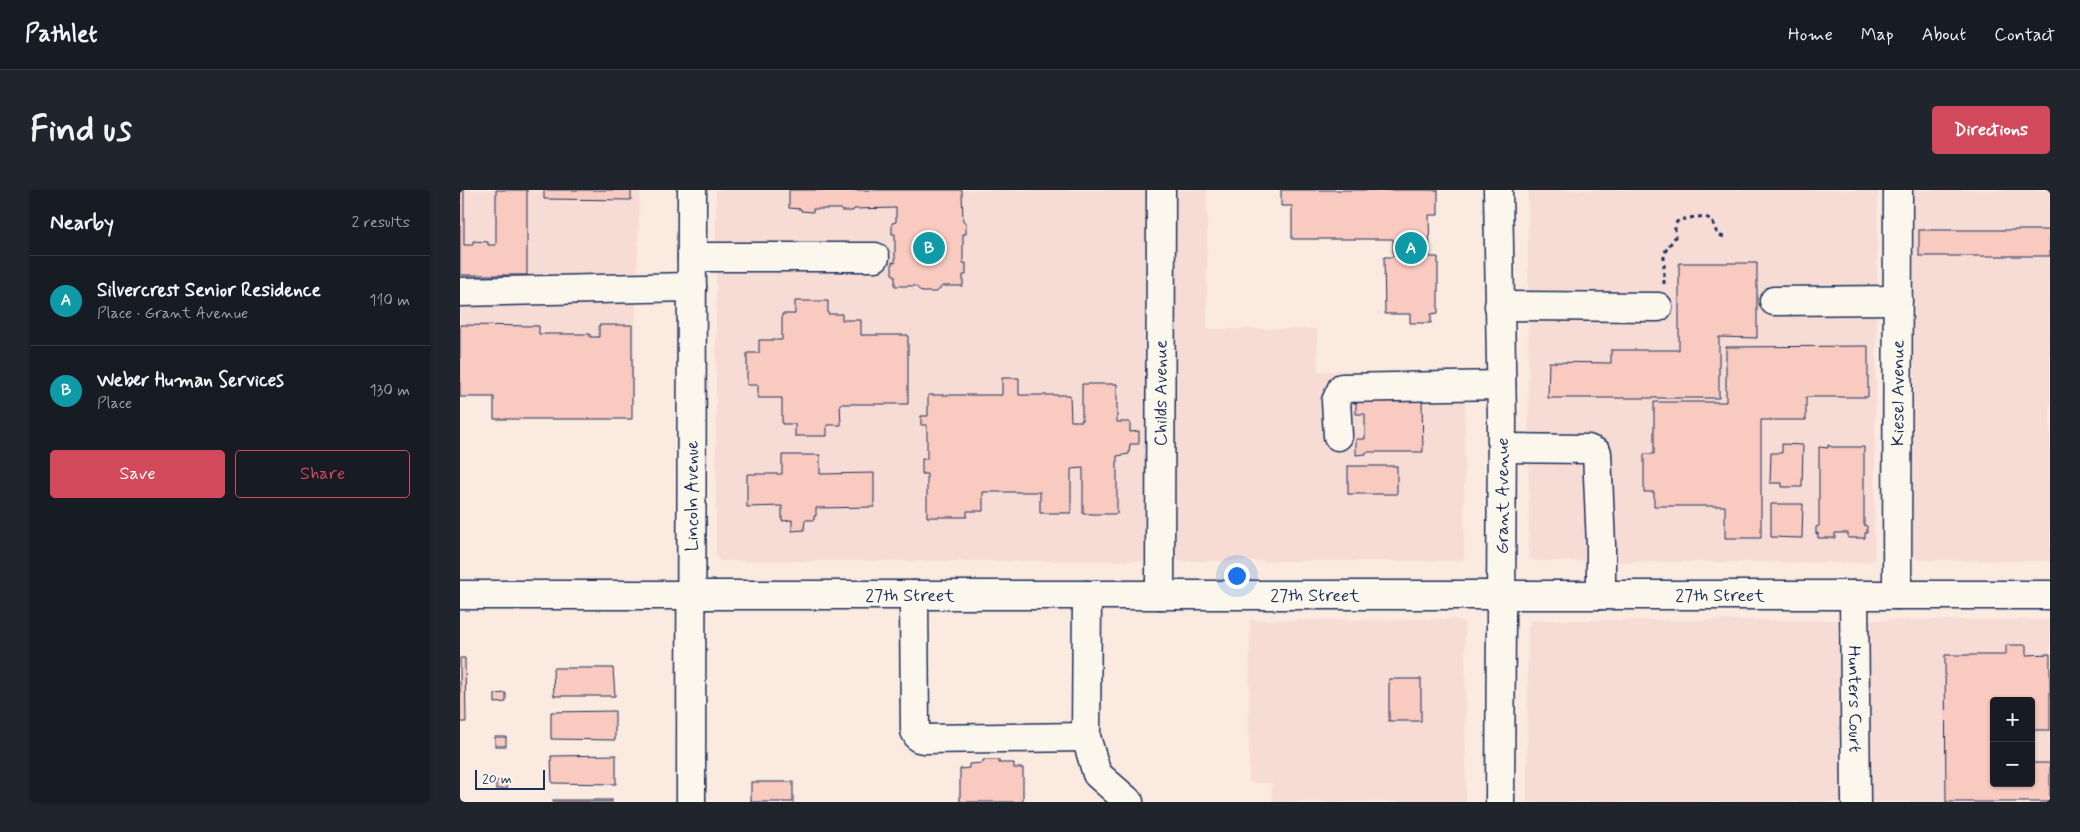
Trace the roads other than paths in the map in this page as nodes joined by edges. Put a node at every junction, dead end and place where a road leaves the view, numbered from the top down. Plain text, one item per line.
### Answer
1 (692, 190) edge
2 (1161, 190) edge
3 (1498, 190) edge
4 (1898, 190) edge
5 (692, 257) junction
6 (875, 257) dead end
7 (692, 287) junction
8 (460, 292) edge
9 (1898, 300) junction
10 (1774, 301) dead end
11 (1499, 306) junction
12 (1658, 307) road end
13 (1501, 384) junction
14 (1338, 436) dead end
15 (1502, 448) junction
16 (460, 595) edge
17 (692, 595) junction
18 (914, 595) junction
19 (1087, 595) junction
20 (1160, 595) junction
21 (1501, 595) junction
22 (1600, 595) junction
23 (1854, 595) junction
24 (2050, 595) edge
25 (1896, 596) junction
26 (1086, 737) junction
27 (692, 802) edge
28 (1129, 802) edge
29 (1500, 802) edge
30 (1856, 802) edge

1 - 5 street, Lincoln Avenue
2 - 20 street, Childs Avenue
3 - 11 street, Grant Avenue
4 - 9 street, Kiesel Avenue
5 - 6 street
5 - 7 street, Lincoln Avenue
7 - 8 street
7 - 17 street, Lincoln Avenue
9 - 10 street
9 - 25 street, Kiesel Avenue
11 - 12 street
11 - 13 street, Grant Avenue
13 - 14 street
13 - 15 street, Grant Avenue
15 - 21 street, Grant Avenue
15 - 22 street
16 - 17 street, 27th Street
17 - 18 street, 27th Street
17 - 27 street, Lincoln Avenue
18 - 19 street, 27th Street
18 - 26 street
19 - 20 street, 27th Street
19 - 26 street
20 - 21 street, 27th Street
21 - 22 street, 27th Street
21 - 29 street, Grant Avenue
22 - 23 street, 27th Street
23 - 25 street, 27th Street
23 - 30 street, Hunters Court
24 - 25 street, 27th Street
26 - 28 street

